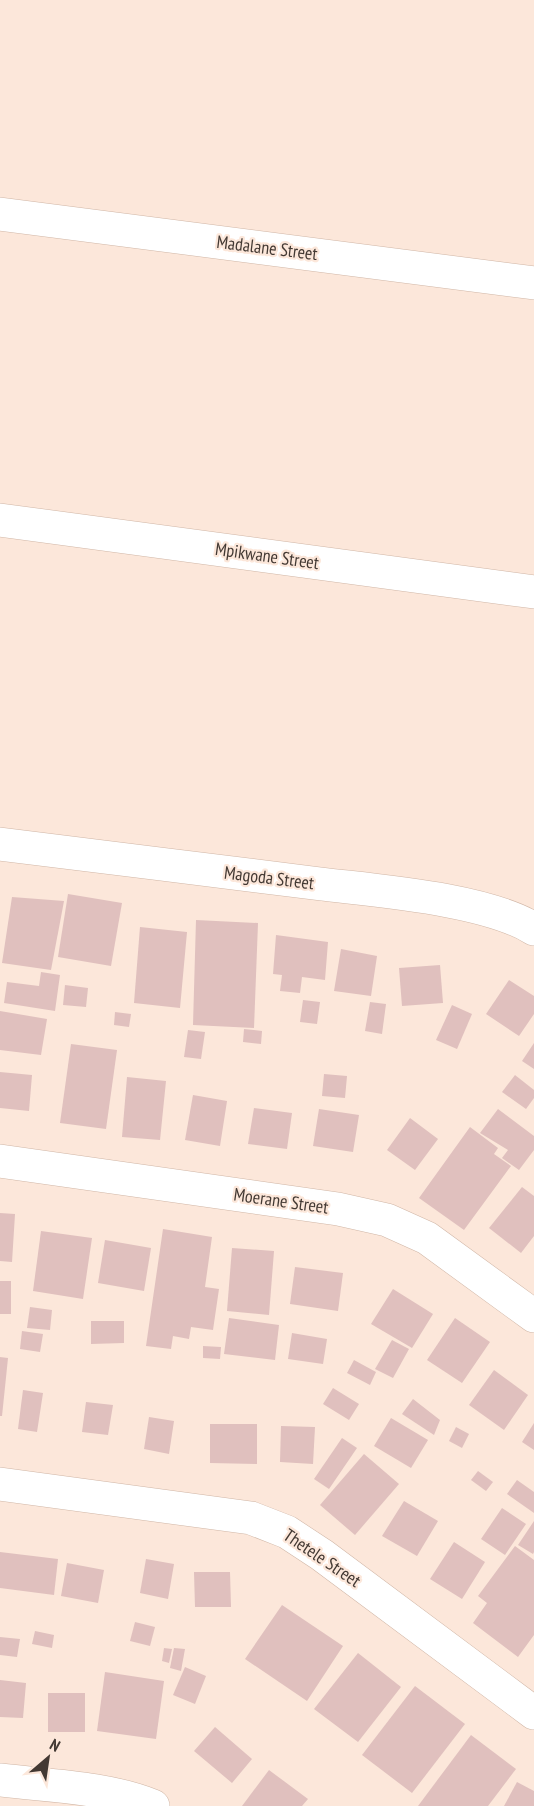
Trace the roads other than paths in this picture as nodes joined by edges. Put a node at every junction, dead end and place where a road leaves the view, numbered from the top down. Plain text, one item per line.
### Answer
1 (0, 214) edge
2 (534, 282) edge
3 (0, 520) edge
4 (534, 592) edge
5 (0, 844) edge
6 (534, 929) edge
7 (0, 1161) edge
8 (534, 1316) edge
9 (0, 1484) edge
10 (534, 1713) edge
11 (0, 1780) edge
12 (153, 1806) edge

1 - 2 street, Madalane Street
3 - 4 street, Mpikwane Street
5 - 6 street, Magoda Street
7 - 8 street, Moerane Street
9 - 10 street, Thetele Street
11 - 12 street

